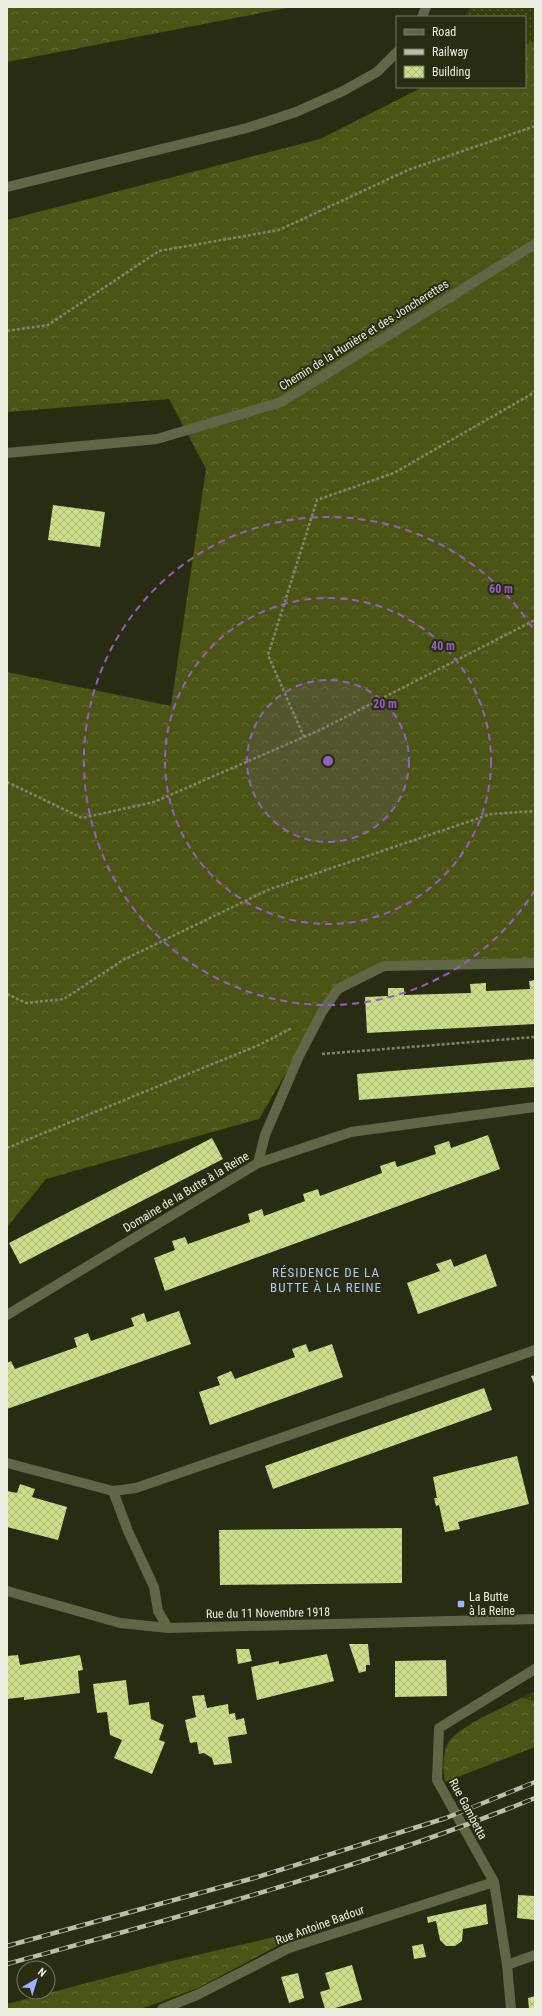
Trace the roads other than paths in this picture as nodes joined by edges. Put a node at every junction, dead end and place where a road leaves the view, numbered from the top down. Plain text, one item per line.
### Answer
1 (396, 53) edge
2 (7, 187) edge
3 (535, 244) edge
4 (7, 453) edge
5 (535, 963) edge
6 (535, 1107) edge
7 (258, 1163) junction
8 (7, 1315) edge
9 (535, 1350) edge
10 (7, 1463) edge
11 (113, 1491) junction
12 (7, 1591) edge
13 (535, 1619) edge
14 (168, 1628) junction
15 (535, 1669) edge
16 (494, 1882) junction
17 (535, 1955) edge
18 (507, 1965) junction
19 (162, 2009) edge
20 (510, 2009) edge

1 - 2 street
3 - 4 street, Chemin de la Hunière et des Joncherettes
5 - 7 street
6 - 7 street, Domaine de la Butte à la Reine
7 - 8 street, Domaine de la Butte à la Reine
9 - 11 street
10 - 11 street
11 - 14 street
12 - 14 street, Rue du 11 Novembre 1918
13 - 14 street, Rue du 11 Novembre 1918
15 - 16 street, Rue Gambetta
16 - 18 street, Rue Gambetta
16 - 19 street, Rue Antoine Badour
17 - 18 street
18 - 20 street, Rue Gambetta

